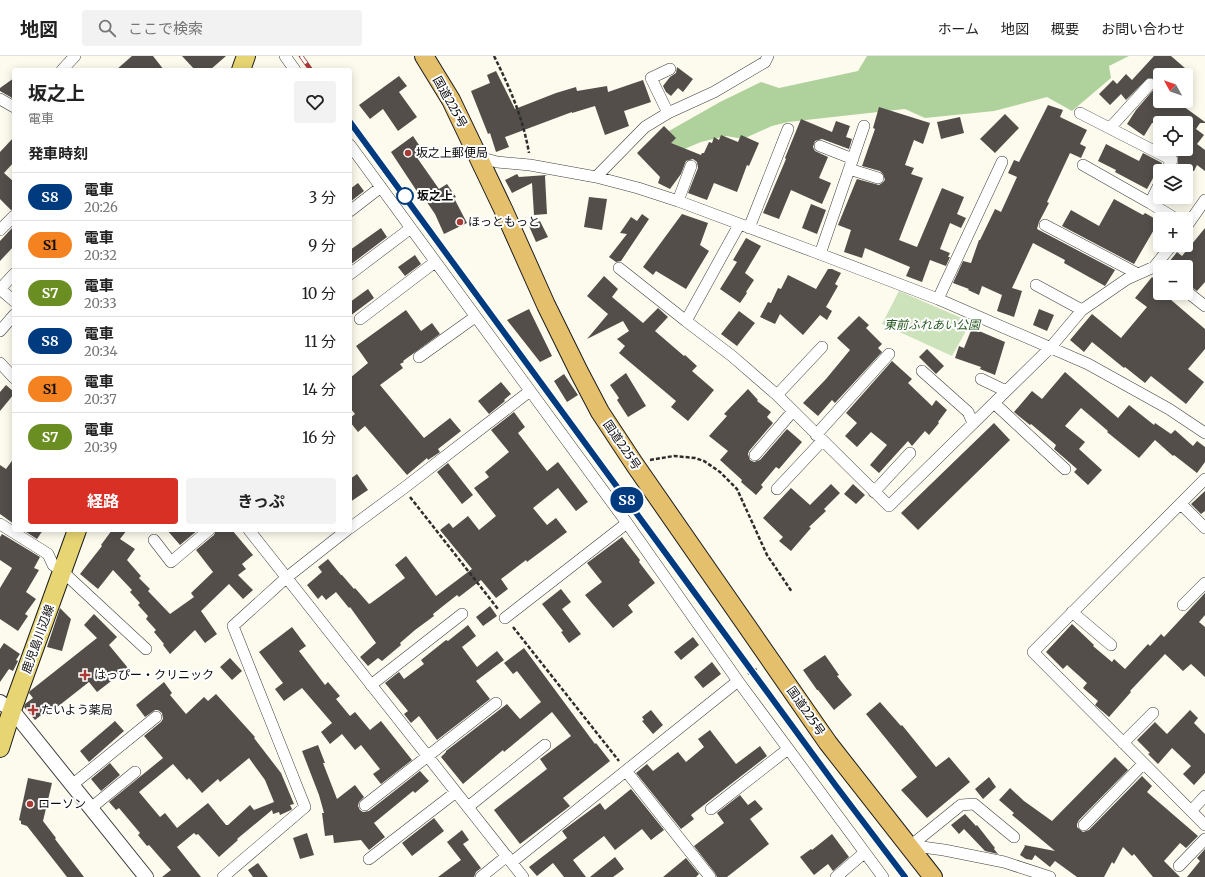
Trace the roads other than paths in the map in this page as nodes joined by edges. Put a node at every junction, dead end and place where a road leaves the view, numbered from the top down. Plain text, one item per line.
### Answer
1 (75, 56) edge
2 (246, 56) edge
3 (285, 56) edge
4 (424, 56) edge
5 (768, 56) edge
6 (64, 68) edge
7 (242, 68) edge
8 (294, 68) edge
9 (670, 69) dead end
10 (1150, 84) dead end
11 (0, 99) edge
12 (12, 106) edge
13 (668, 113) junction
14 (1080, 113) dead end
15 (864, 126) dead end
16 (1110, 128) junction
17 (788, 129) dead end
18 (820, 146) dead end
19 (352, 148) edge
20 (479, 157) junction
21 (1002, 162) dead end
22 (851, 164) junction
23 (1170, 164) edge
24 (1083, 165) dead end
25 (691, 166) dead end
26 (596, 177) junction
27 (878, 178) dead end
28 (381, 187) junction
29 (1153, 197) edge
30 (1205, 200) edge
31 (678, 201) junction
32 (1150, 203) junction
33 (352, 209) edge
34 (1165, 212) edge
35 (1193, 216) edge
36 (12, 218) edge
37 (1045, 225) dead end
38 (744, 226) junction
39 (411, 228) junction
40 (0, 230) edge
41 (820, 254) junction
42 (435, 262) junction
43 (619, 268) dead end
44 (1153, 270) edge
45 (352, 272) edge
46 (1138, 274) junction
47 (12, 276) edge
48 (1036, 285) dead end
49 (1193, 297) edge
50 (12, 299) edge
51 (938, 299) junction
52 (1205, 306) edge
53 (1082, 310) junction
54 (12, 317) edge
55 (475, 317) junction
56 (360, 318) dead end
57 (686, 321) junction
58 (0, 331) edge
59 (822, 347) dead end
60 (1050, 348) junction
61 (889, 354) dead end
62 (419, 356) dead end
63 (0, 363) edge
64 (922, 371) dead end
65 (12, 376) edge
66 (981, 379) dead end
67 (530, 391) junction
68 (1006, 391) junction
69 (777, 395) junction
70 (994, 403) junction
71 (792, 411) junction
72 (973, 423) junction
73 (1205, 433) edge
74 (819, 438) junction
75 (910, 453) dead end
76 (755, 455) dead end
77 (1065, 470) dead end
78 (1205, 479) edge
79 (777, 489) dead end
80 (874, 492) junction
81 (1181, 504) junction
82 (627, 523) junction
83 (0, 524) edge
84 (352, 524) edge
85 (1205, 528) edge
86 (12, 530) edge
87 (17, 532) edge
88 (76, 532) edge
89 (207, 532) edge
90 (251, 532) edge
91 (342, 532) edge
92 (154, 540) dead end
93 (62, 571) junction
94 (286, 578) junction
95 (1205, 582) edge
96 (1184, 605) dead end
97 (1072, 612) junction
98 (462, 614) dead end
99 (505, 618) road end
100 (1111, 645) dead end
101 (146, 649) dead end
102 (738, 681) junction
103 (371, 685) junction
104 (496, 703) dead end
105 (6, 706) edge
106 (1153, 713) dead end
107 (156, 716) dead end
108 (1123, 743) junction
109 (545, 744) dead end
110 (0, 748) edge
111 (788, 749) junction
112 (428, 757) junction
113 (1143, 764) junction
114 (626, 771) junction
115 (135, 772) dead end
116 (72, 785) junction
117 (456, 792) junction
118 (1205, 796) edge
119 (365, 805) dead end
120 (468, 807) junction
121 (91, 808) junction
122 (711, 810) dead end
123 (1191, 811) junction
124 (1084, 825) dead end
125 (1205, 825) edge
126 (1014, 838) dead end
127 (1205, 839) edge
128 (909, 847) junction
129 (864, 853) junction
130 (370, 859) dead end
131 (509, 859) junction
132 (1180, 866) dead end
133 (146, 877) edge
134 (223, 877) edge
135 (480, 877) edge
136 (523, 877) edge
137 (710, 877) edge
138 (836, 877) edge
139 (883, 877) edge
140 (933, 877) edge
141 (1050, 877) edge

1 - 6 street
2 - 7 main road
3 - 8 street
4 - 20 highway, 国道225号
5 - 13 street
9 - 13 street
10 - 16 street
11 - 12 street
13 - 26 street
14 - 16 street
15 - 22 street
16 - 23 street
17 - 38 street
18 - 22 street
19 - 28 street
20 - 26 street
20 - 128 highway, 国道225号
21 - 51 street
22 - 27 street
22 - 41 street
24 - 32 street
25 - 31 street
26 - 31 street
28 - 33 street
28 - 39 street
29 - 32 street
30 - 35 street
31 - 38 street
32 - 34 street
36 - 40 street
37 - 46 street
38 - 41 street
38 - 57 street
39 - 42 street
39 - 45 street
41 - 51 street
42 - 55 street
42 - 56 street
43 - 57 street
44 - 46 street
46 - 53 street
47 - 50 street
48 - 53 street
49 - 52 street
51 - 60 street
53 - 60 street
54 - 58 street
55 - 62 street
55 - 67 street
57 - 69 street
59 - 69 street
60 - 68 street
60 - 73 street
61 - 74 street
63 - 65 street
64 - 72 street
66 - 68 street
67 - 82 street
67 - 84 street
68 - 70 street
69 - 71 street
70 - 72 street
70 - 77 street
71 - 74 street
71 - 76 street
72 - 80 street
74 - 79 street
74 - 80 street
75 - 80 street
78 - 81 street
81 - 85 street
81 - 97 street
82 - 99 street
82 - 102 street
83 - 86 street
87 - 93 street
88 - 93 main road, 鹿児島川辺線
89 - 92 street
90 - 94 street
91 - 94 street
93 - 101 street
93 - 105 main road, 鹿児島川辺線
94 - 103 street
94 - 134 street
95 - 96 street
97 - 100 street
97 - 108 street
98 - 103 street
102 - 111 street
102 - 114 street
103 - 112 street
104 - 112 street
105 - 110 main road, 鹿児島川辺線
105 - 116 street
106 - 108 street
107 - 116 street
108 - 113 street
109 - 120 street
111 - 122 street
111 - 129 street
112 - 117 street
112 - 119 street
113 - 123 street
113 - 124 street
114 - 131 street
114 - 137 street
115 - 121 street
116 - 121 street
117 - 120 street
117 - 130 street
118 - 123 street
120 - 131 street
121 - 133 street
123 - 125 street
126 - 128 street
127 - 132 street
128 - 140 highway, 国道225号
128 - 141 street
129 - 138 street
129 - 139 street
131 - 135 street
131 - 136 street

